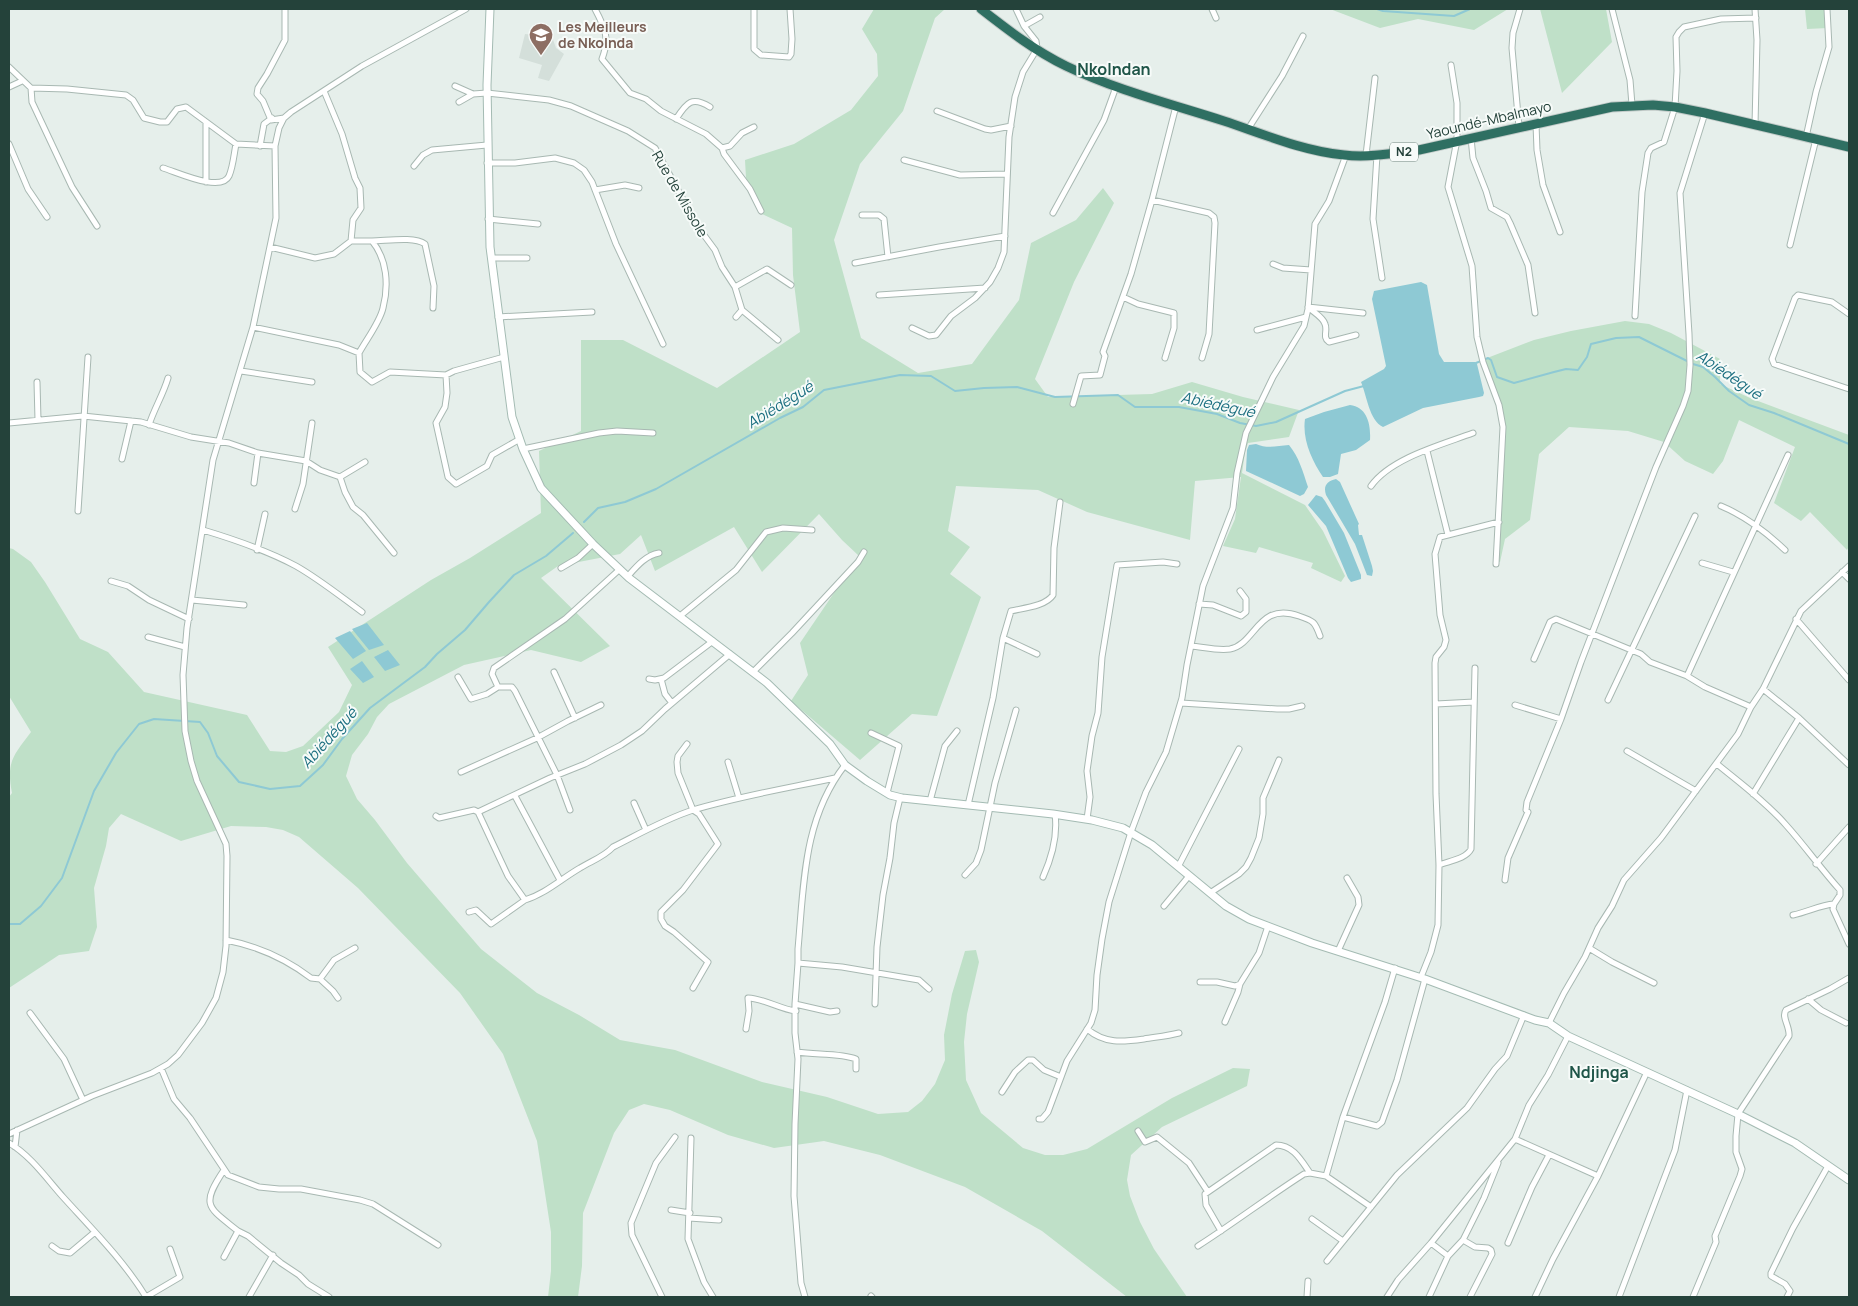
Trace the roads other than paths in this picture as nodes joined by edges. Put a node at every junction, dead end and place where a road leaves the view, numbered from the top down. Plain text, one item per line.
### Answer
1 (285, 9) edge
2 (466, 9) edge
3 (490, 9) edge
4 (595, 9) edge
5 (754, 9) edge
6 (790, 9) edge
7 (981, 9) edge
8 (1016, 9) edge
9 (1212, 9) edge
10 (1520, 9) edge
11 (1612, 9) edge
12 (1755, 9) edge
13 (1827, 9) edge
14 (1040, 17) dead end
15 (1216, 18) dead end
16 (1756, 18) junction
17 (1024, 26) junction
18 (1303, 36) dead end
19 (1036, 49) junction
20 (1452, 65) dead end
21 (9, 67) edge
22 (1375, 78) dead end
23 (22, 81) junction
24 (455, 86) dead end
25 (1116, 86) junction
26 (9, 87) edge
27 (31, 88) junction
28 (324, 91) junction
29 (487, 93) junction
30 (473, 94) junction
31 (459, 102) dead end
32 (1632, 105) junction
33 (1176, 106) junction
34 (710, 107) dead end
35 (1675, 107) junction
36 (937, 111) dead end
37 (1705, 113) junction
38 (272, 118) junction
39 (284, 118) junction
40 (676, 119) junction
41 (206, 122) junction
42 (1536, 123) junction
43 (1755, 125) junction
44 (1011, 126) junction
45 (754, 127) dead end
46 (1519, 127) junction
47 (1248, 130) junction
48 (1806, 137) junction
49 (1471, 138) junction
50 (1816, 139) junction
51 (1457, 140) junction
52 (9, 144) edge
53 (236, 144) junction
54 (487, 145) junction
55 (260, 146) junction
56 (275, 146) junction
57 (1849, 147) edge
58 (722, 148) junction
59 (1377, 154) junction
60 (1366, 155) junction
61 (1346, 156) junction
62 (904, 160) dead end
63 (487, 163) junction
64 (414, 166) dead end
65 (163, 168) dead end
66 (1007, 174) junction
67 (206, 182) junction
68 (639, 188) dead end
69 (595, 190) junction
70 (1152, 200) junction
71 (761, 211) dead end
72 (1053, 213) dead end
73 (862, 215) dead end
74 (47, 217) dead end
75 (488, 218) junction
76 (538, 224) dead end
77 (97, 226) dead end
78 (1560, 232) dead end
79 (1005, 236) junction
80 (351, 241) junction
81 (372, 241) junction
82 (1790, 245) dead end
83 (270, 247) junction
84 (888, 257) junction
85 (491, 258) junction
86 (527, 258) dead end
87 (855, 264) dead end
88 (1273, 264) dead end
89 (1311, 270) junction
90 (1382, 278) dead end
91 (791, 285) dead end
92 (735, 287) junction
93 (985, 288) junction
94 (879, 295) dead end
95 (1123, 297) junction
96 (1308, 307) junction
97 (433, 308) dead end
98 (742, 310) junction
99 (592, 312) dead end
100 (1363, 313) dead end
101 (1535, 313) dead end
102 (1849, 314) edge
103 (1635, 316) dead end
104 (498, 317) junction
105 (736, 317) dead end
106 (1306, 317) junction
107 (253, 327) junction
108 (912, 328) dead end
109 (1257, 330) dead end
110 (1356, 335) dead end
111 (778, 340) dead end
112 (663, 344) dead end
113 (359, 352) junction
114 (88, 357) dead end
115 (504, 357) junction
116 (1165, 358) dead end
117 (1202, 358) dead end
118 (241, 371) junction
119 (446, 375) junction
120 (168, 378) dead end
121 (37, 382) dead end
122 (312, 382) dead end
123 (1849, 390) edge
124 (1073, 404) dead end
125 (84, 416) junction
126 (38, 420) junction
127 (131, 421) junction
128 (9, 423) edge
129 (312, 423) dead end
130 (149, 425) junction
131 (653, 433) dead end
132 (1473, 433) dead end
133 (520, 440) junction
134 (218, 442) junction
135 (523, 449) junction
136 (1427, 451) junction
137 (258, 453) junction
138 (1788, 455) dead end
139 (122, 459) dead end
140 (306, 461) junction
141 (365, 462) dead end
142 (340, 477) junction
143 (254, 483) dead end
144 (1372, 486) dead end
145 (1060, 502) dead end
146 (1721, 506) dead end
147 (295, 509) dead end
148 (78, 511) dead end
149 (265, 514) dead end
150 (1695, 516) dead end
151 (1499, 522) junction
152 (1755, 526) junction
153 (203, 530) junction
154 (812, 530) dead end
155 (1448, 535) junction
156 (593, 544) junction
157 (257, 550) junction
158 (1784, 550) dead end
159 (864, 552) dead end
160 (394, 553) dead end
161 (659, 553) dead end
162 (1702, 563) dead end
163 (1177, 564) dead end
164 (1496, 564) dead end
165 (1849, 566) edge
166 (561, 568) dead end
167 (620, 569) junction
168 (1733, 572) junction
169 (1842, 572) junction
170 (628, 576) junction
171 (1849, 579) edge
172 (111, 580) dead end
173 (1240, 591) dead end
174 (192, 600) junction
175 (1199, 604) junction
176 (244, 605) dead end
177 (362, 612) dead end
178 (680, 616) junction
179 (189, 619) junction
180 (1796, 619) junction
181 (1592, 634) junction
182 (1320, 636) dead end
183 (148, 637) dead end
184 (1003, 638) junction
185 (713, 641) junction
186 (1191, 646) junction
187 (186, 647) junction
188 (1631, 650) junction
189 (730, 654) junction
190 (1037, 654) dead end
191 (1534, 658) dead end
192 (1475, 668) dead end
193 (554, 672) dead end
194 (753, 672) junction
195 (1687, 676) junction
196 (458, 677) dead end
197 (649, 679) dead end
198 (661, 679) junction
199 (1849, 680) edge
200 (498, 687) junction
201 (1763, 689) junction
202 (1608, 700) dead end
203 (1474, 702) junction
204 (672, 703) junction
205 (1181, 703) junction
206 (1436, 704) junction
207 (601, 705) dead end
208 (1515, 705) dead end
209 (1302, 706) dead end
210 (1751, 707) junction
211 (1016, 710) dead end
212 (575, 718) junction
213 (1799, 718) junction
214 (1561, 719) junction
215 (957, 731) dead end
216 (871, 733) dead end
217 (537, 738) junction
218 (687, 744) dead end
219 (1239, 749) dead end
220 (1627, 751) dead end
221 (1279, 760) dead end
222 (728, 762) dead end
223 (1717, 764) junction
224 (846, 765) junction
225 (1849, 765) edge
226 (461, 772) dead end
227 (557, 775) junction
228 (835, 778) junction
229 (1696, 791) junction
230 (887, 793) junction
231 (1753, 794) junction
232 (515, 796) junction
233 (739, 798) junction
234 (900, 798) junction
235 (930, 801) junction
236 (634, 803) dead end
237 (968, 805) junction
238 (990, 808) junction
239 (570, 810) dead end
240 (693, 810) junction
241 (478, 812) junction
242 (1055, 814) junction
243 (436, 816) dead end
244 (1087, 820) junction
245 (1849, 827) edge
246 (646, 830) junction
247 (1131, 832) junction
248 (1816, 864) junction
249 (1439, 865) junction
250 (1178, 867) junction
251 (965, 875) dead end
252 (1189, 876) junction
253 (1043, 877) dead end
254 (1347, 878) dead end
255 (560, 880) junction
256 (1505, 880) dead end
257 (1210, 892) junction
258 (525, 900) junction
259 (1834, 904) junction
260 (1164, 906) dead end
261 (469, 912) dead end
262 (1793, 915) dead end
263 (1268, 926) junction
264 (226, 940) junction
265 (1849, 944) edge
266 (355, 948) dead end
267 (1589, 948) junction
268 (1338, 951) junction
269 (798, 963) junction
270 (1395, 968) junction
271 (877, 974) junction
272 (1423, 978) junction
273 (1849, 978) edge
274 (320, 979) junction
275 (1200, 982) dead end
276 (1654, 983) dead end
277 (1240, 984) junction
278 (693, 988) dead end
279 (929, 989) dead end
280 (338, 998) dead end
281 (1808, 999) junction
282 (795, 1004) junction
283 (875, 1004) dead end
284 (837, 1010) dead end
285 (796, 1011) junction
286 (30, 1013) dead end
287 (1524, 1015) junction
288 (1225, 1022) dead end
289 (1549, 1023) junction
290 (1846, 1023) dead end
291 (746, 1029) dead end
292 (1087, 1029) junction
293 (1179, 1033) dead end
294 (1568, 1036) junction
295 (797, 1052) junction
296 (161, 1068) junction
297 (856, 1069) dead end
298 (1645, 1071) junction
299 (1060, 1077) junction
300 (1687, 1090) junction
301 (1002, 1092) dead end
302 (83, 1100) junction
303 (1738, 1114) junction
304 (1343, 1117) junction
305 (1040, 1119) dead end
306 (17, 1130) junction
307 (1138, 1131) dead end
308 (9, 1134) edge
309 (675, 1137) dead end
310 (691, 1138) dead end
311 (1515, 1139) junction
312 (9, 1144) edge
313 (15, 1147) junction
314 (1549, 1155) junction
315 (1500, 1157) junction
316 (1828, 1166) junction
317 (224, 1170) junction
318 (1310, 1173) junction
319 (1326, 1176) junction
320 (1598, 1176) junction
321 (1849, 1180) edge
322 (1208, 1192) junction
323 (1370, 1207) junction
324 (671, 1210) dead end
325 (689, 1215) junction
326 (1312, 1219) dead end
327 (720, 1220) dead end
328 (238, 1231) junction
329 (1221, 1231) junction
330 (95, 1232) junction
331 (1462, 1240) junction
332 (1343, 1241) junction
333 (1431, 1243) junction
334 (1508, 1243) dead end
335 (438, 1245) dead end
336 (52, 1246) dead end
337 (1198, 1246) dead end
338 (170, 1249) dead end
339 (273, 1255) junction
340 (1448, 1256) junction
341 (224, 1257) dead end
342 (1327, 1261) dead end
343 (1308, 1281) dead end
344 (146, 1297) edge
345 (249, 1297) edge
346 (329, 1297) edge
347 (662, 1297) edge
348 (713, 1297) edge
349 (805, 1297) edge
350 (1307, 1297) edge
351 (1387, 1297) edge
352 (1429, 1297) edge
353 (1470, 1297) edge
354 (1535, 1297) edge
355 (1619, 1297) edge
356 (1693, 1297) edge
357 (1788, 1297) edge

1 - 38 street
2 - 28 street
3 - 29 street
4 - 40 street
5 - 6 street
7 - 19 highway, Yaoundé-Mbalmayo / N2
8 - 17 street
9 - 15 street
10 - 46 street
11 - 32 street
12 - 16 street
13 - 48 street
14 - 17 street
16 - 35 street
16 - 43 street
17 - 19 street
18 - 47 street
19 - 25 highway, Yaoundé-Mbalmayo / N2
19 - 44 street
20 - 51 street
21 - 23 street
22 - 60 street
23 - 26 street
23 - 27 street
24 - 30 street
25 - 33 highway, Yaoundé-Mbalmayo / N2
25 - 72 street
27 - 41 street
27 - 77 street
28 - 39 street
28 - 80 street
29 - 30 street, Rue de Missole
29 - 54 street
29 - 92 street, Rue de Missole
30 - 31 street
32 - 35 highway, Yaoundé-Mbalmayo / N2
32 - 42 highway, Yaoundé-Mbalmayo / N2
33 - 47 highway, Yaoundé-Mbalmayo / N2
33 - 70 street
34 - 40 street
35 - 37 highway, Yaoundé-Mbalmayo / N2
35 - 103 street
36 - 44 street
37 - 43 highway, Yaoundé-Mbalmayo / N2
37 - 181 street
38 - 39 street
38 - 55 street
39 - 56 street
40 - 58 street
41 - 53 street
41 - 67 street
42 - 46 highway, Yaoundé-Mbalmayo / N2
42 - 78 street
43 - 48 highway, Yaoundé-Mbalmayo / N2
44 - 66 street
45 - 58 street
46 - 49 highway, Yaoundé-Mbalmayo / N2
47 - 61 highway, Yaoundé-Mbalmayo / N2
48 - 50 highway, Yaoundé-Mbalmayo / N2
49 - 51 highway, Yaoundé-Mbalmayo / N2
49 - 101 street
50 - 57 highway, Yaoundé-Mbalmayo / N2
50 - 82 street
51 - 59 highway, Yaoundé-Mbalmayo / N2
51 - 151 street
52 - 74 street
53 - 55 street
53 - 67 street
54 - 63 street
54 - 64 street
55 - 56 street
56 - 83 street
58 - 71 street
59 - 60 highway, Yaoundé-Mbalmayo / N2
59 - 90 street
60 - 61 highway, Yaoundé-Mbalmayo / N2
61 - 89 street
62 - 66 street
63 - 69 street
63 - 75 street
65 - 67 street
66 - 79 street
68 - 69 street
69 - 112 street
70 - 95 street
70 - 117 street
73 - 84 street
75 - 76 street
75 - 85 street
79 - 84 street
79 - 93 street
80 - 81 street
80 - 83 street
81 - 97 street
81 - 113 street
83 - 107 street
84 - 87 street
85 - 86 street
85 - 104 street
88 - 89 street
89 - 96 street
91 - 92 street
92 - 98 street, Rue de Missole
93 - 94 street
93 - 108 street
95 - 116 street
95 - 124 street
96 - 100 street
96 - 106 street
96 - 110 street
98 - 105 street
98 - 111 street
99 - 104 street
102 - 123 street
104 - 115 street
106 - 109 street
106 - 175 street
107 - 113 street
107 - 118 street
113 - 119 street
114 - 125 street
115 - 119 street
115 - 133 street
118 - 122 street
118 - 134 street
119 - 133 street
120 - 130 street
121 - 126 street
125 - 126 street
125 - 127 street
125 - 148 street
126 - 128 street
127 - 130 street
127 - 139 street
129 - 140 street
130 - 134 street
131 - 135 street
132 - 136 street
133 - 135 street
134 - 137 street
134 - 153 street
135 - 156 street
136 - 144 street
136 - 155 street
137 - 140 street
137 - 143 street
138 - 152 street
140 - 142 street
140 - 147 street
141 - 142 street
142 - 160 street
145 - 184 street
146 - 152 street
149 - 157 street
150 - 188 street
151 - 155 street
151 - 164 street
152 - 158 street
152 - 168 street
153 - 157 street
153 - 174 street
154 - 178 street
155 - 206 street
156 - 166 street
156 - 167 street
157 - 177 street
159 - 194 street
161 - 170 street
162 - 168 street
163 - 244 street
165 - 169 street
167 - 170 street
167 - 200 street
168 - 195 street
169 - 171 street
169 - 180 street
170 - 178 street
172 - 179 street
173 - 175 street
174 - 176 street
174 - 179 street
175 - 186 street
178 - 185 street
179 - 187 street
180 - 199 street
180 - 201 street
181 - 188 street
181 - 191 street
181 - 214 street
182 - 186 street
183 - 187 street
184 - 190 street
184 - 237 street
185 - 189 street
185 - 198 street
186 - 205 street
187 - 264 street
188 - 195 street
188 - 202 street
189 - 194 street
189 - 204 street
192 - 203 street
193 - 212 street
194 - 224 street
195 - 210 street
196 - 200 street
197 - 198 street
198 - 204 street
200 - 217 street
201 - 210 street
201 - 213 street
203 - 206 street
203 - 249 street
204 - 227 street
205 - 209 street
205 - 247 street
206 - 249 street
207 - 212 street
208 - 214 street
210 - 223 street
211 - 238 street
212 - 217 street
213 - 225 street
213 - 231 street
214 - 256 street
215 - 235 street
216 - 230 street
217 - 226 street
217 - 227 street
218 - 240 street
219 - 250 street
220 - 229 street
221 - 257 street
222 - 233 street
223 - 229 street
223 - 231 street
224 - 228 street
224 - 230 street
227 - 232 street
227 - 239 street
228 - 233 street
228 - 269 street
229 - 267 street
230 - 234 street
231 - 248 street
232 - 241 street
232 - 255 street
233 - 240 street
234 - 235 street
234 - 271 street
235 - 237 street
236 - 246 street
237 - 238 street
238 - 242 street
238 - 251 street
240 - 246 street
240 - 278 street
241 - 243 street
241 - 258 street
242 - 244 street
242 - 253 street
244 - 247 street
245 - 248 street
246 - 255 street
247 - 250 street
247 - 292 street
248 - 259 street
249 - 272 street
250 - 252 street
252 - 257 street
252 - 260 street
254 - 268 street
255 - 258 street
257 - 263 street
258 - 261 street
259 - 262 street
259 - 265 street
263 - 268 street
263 - 277 street
264 - 274 street
264 - 296 street
266 - 274 street
267 - 276 street
267 - 289 street
268 - 270 street
269 - 271 street
269 - 282 street
270 - 272 street
270 - 304 street
271 - 279 street
271 - 283 street
272 - 287 street
272 - 304 street
273 - 281 street
274 - 280 street
275 - 277 street
277 - 288 street
281 - 290 street
281 - 303 street
282 - 284 street
282 - 285 street
285 - 291 street
285 - 295 street
286 - 302 street
287 - 289 street
287 - 323 street
289 - 294 street
292 - 293 street
292 - 299 street
294 - 298 street
294 - 311 street
295 - 297 street
295 - 349 street
296 - 302 street
296 - 317 street
298 - 300 street
298 - 320 street
299 - 301 street
299 - 305 street
300 - 303 street
300 - 355 street
302 - 306 street
303 - 316 street
303 - 356 street
304 - 319 street
306 - 308 street
306 - 313 street
307 - 322 street
309 - 347 street
310 - 325 street
311 - 314 street
311 - 315 street
312 - 313 street
313 - 330 street
314 - 320 street
314 - 334 street
315 - 331 street
315 - 333 street
316 - 321 street
316 - 357 street
317 - 328 street
317 - 335 street
318 - 319 street
318 - 322 street
318 - 329 street
319 - 323 street
320 - 354 street
322 - 329 street
323 - 332 street
324 - 325 street
325 - 327 street
325 - 348 street
326 - 332 street
328 - 339 street
328 - 341 street
329 - 337 street
330 - 336 street
330 - 344 street
331 - 340 street
331 - 353 street
332 - 342 street
333 - 340 street
333 - 351 street
338 - 344 street
339 - 345 street
339 - 346 street
340 - 352 street
343 - 350 street

